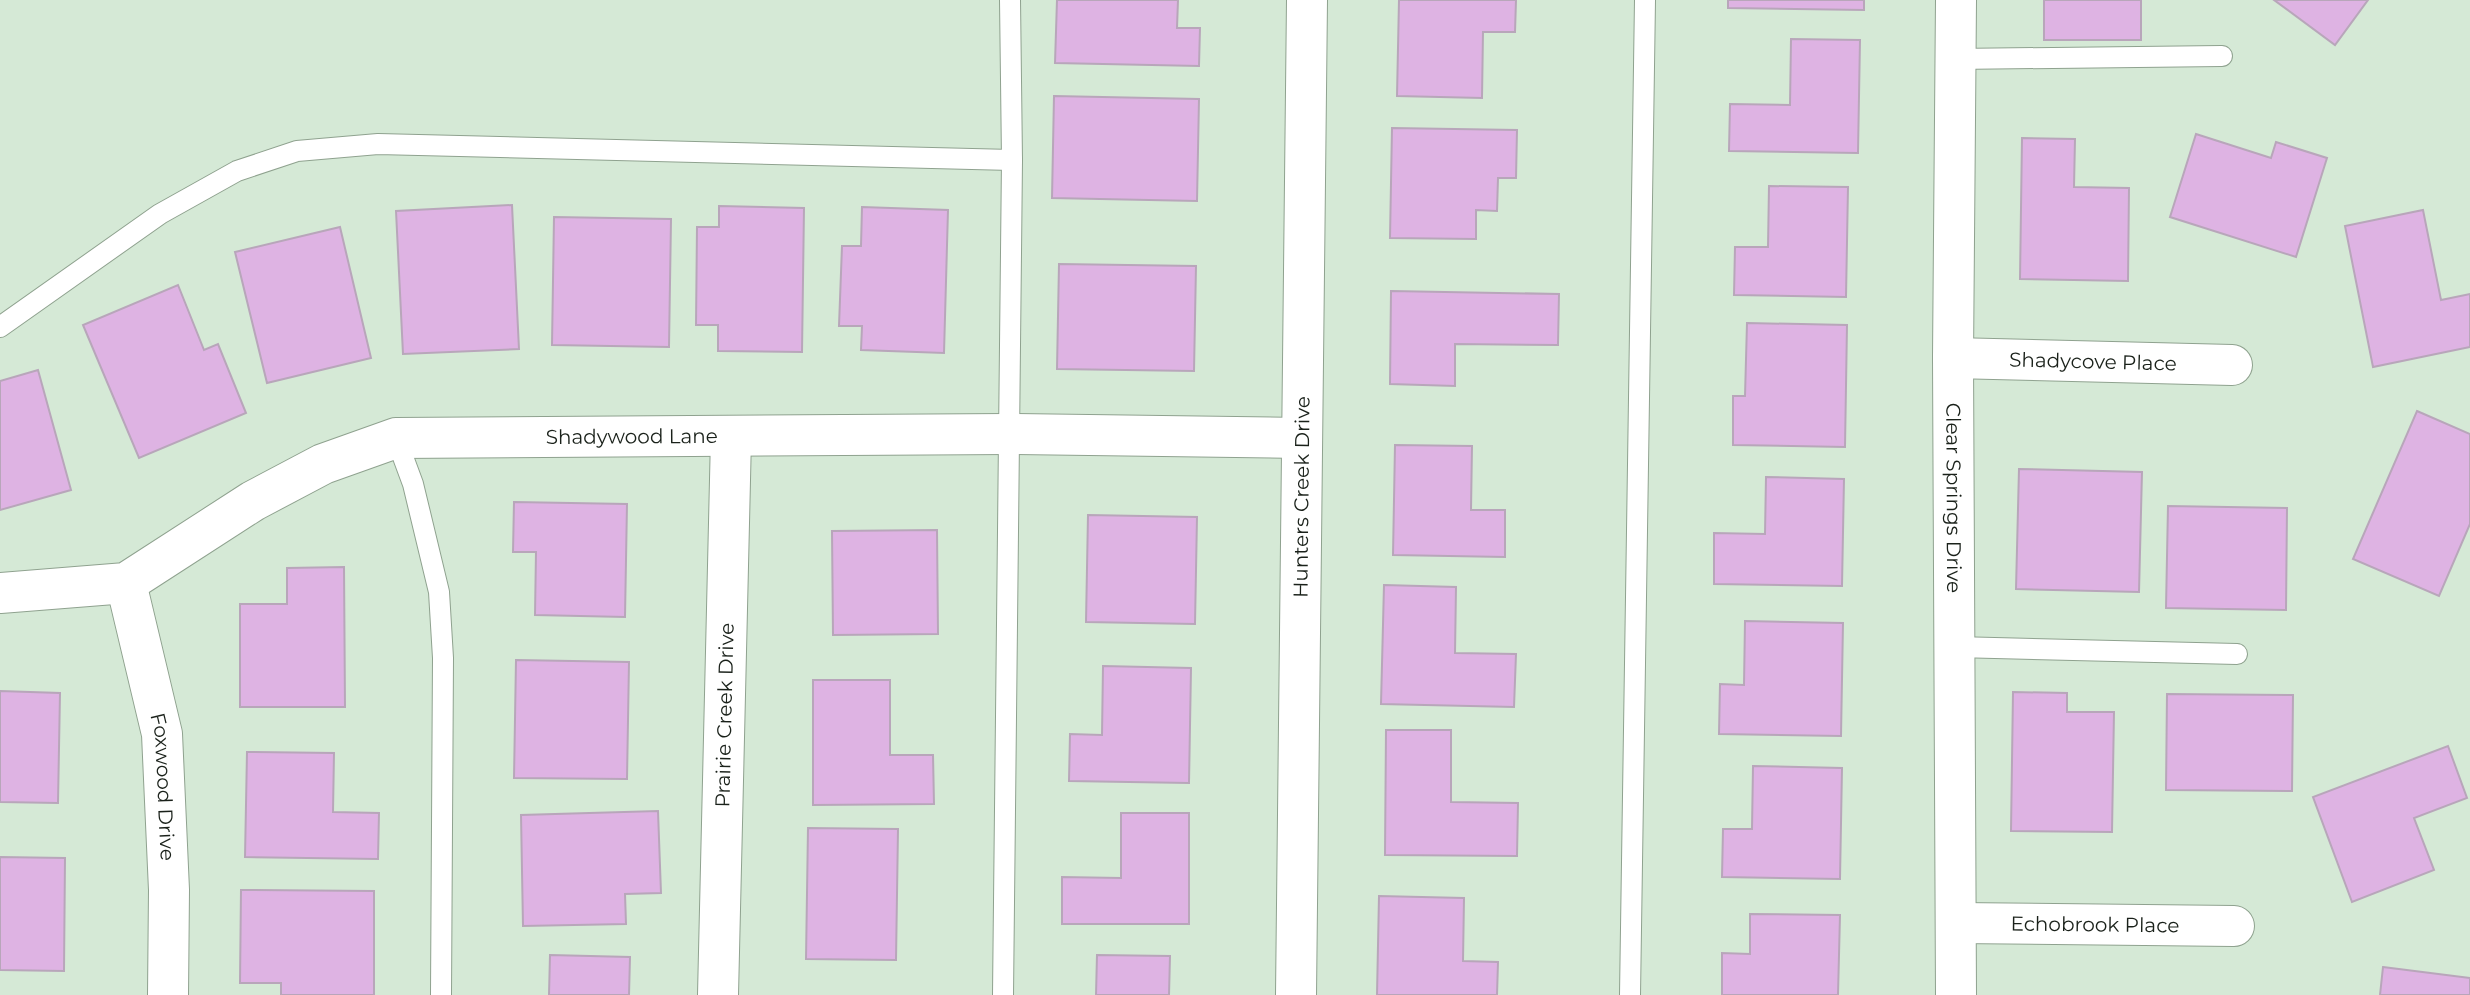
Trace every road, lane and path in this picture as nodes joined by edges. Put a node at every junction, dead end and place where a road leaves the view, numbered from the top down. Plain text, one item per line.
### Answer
1 (1010, 0) edge
2 (1307, 0) edge
3 (1645, 0) edge
4 (1956, 0) edge
5 (2222, 56) dead end
6 (1955, 59) junction
7 (1012, 160) junction
8 (0, 327) edge
9 (1953, 358) junction
10 (2232, 365) dead end
11 (1009, 434) junction
12 (731, 437) junction
13 (396, 438) junction
14 (1300, 438) junction
15 (126, 583) junction
16 (0, 593) edge
17 (1955, 647) junction
18 (2237, 654) dead end
19 (1957, 923) junction
20 (2234, 926) dead end
21 (168, 995) edge
22 (441, 995) edge
23 (718, 995) edge
24 (1003, 995) edge
25 (1296, 995) edge
26 (1630, 995) edge
27 (1956, 995) edge

1 - 7 lane
2 - 14 street, Hunters Creek Drive
3 - 26 lane
4 - 6 street, Clear Springs Drive
5 - 6 lane
6 - 9 street, Clear Springs Drive
7 - 8 lane
7 - 11 lane
9 - 10 street, Shadycove Place
9 - 17 street, Clear Springs Drive
11 - 12 street, Shadywood Lane
11 - 14 street, Shadywood Lane
11 - 24 lane
12 - 13 street, Shadywood Lane
12 - 23 street, Prairie Creek Drive
13 - 15 street, Shadywood Lane
13 - 22 lane
14 - 25 street, Hunters Creek Drive
15 - 16 street, Shadywood Lane
15 - 21 street, Foxwood Drive
17 - 18 lane
17 - 19 street, Clear Springs Drive
19 - 20 street, Echobrook Place
19 - 27 street, Clear Springs Drive

